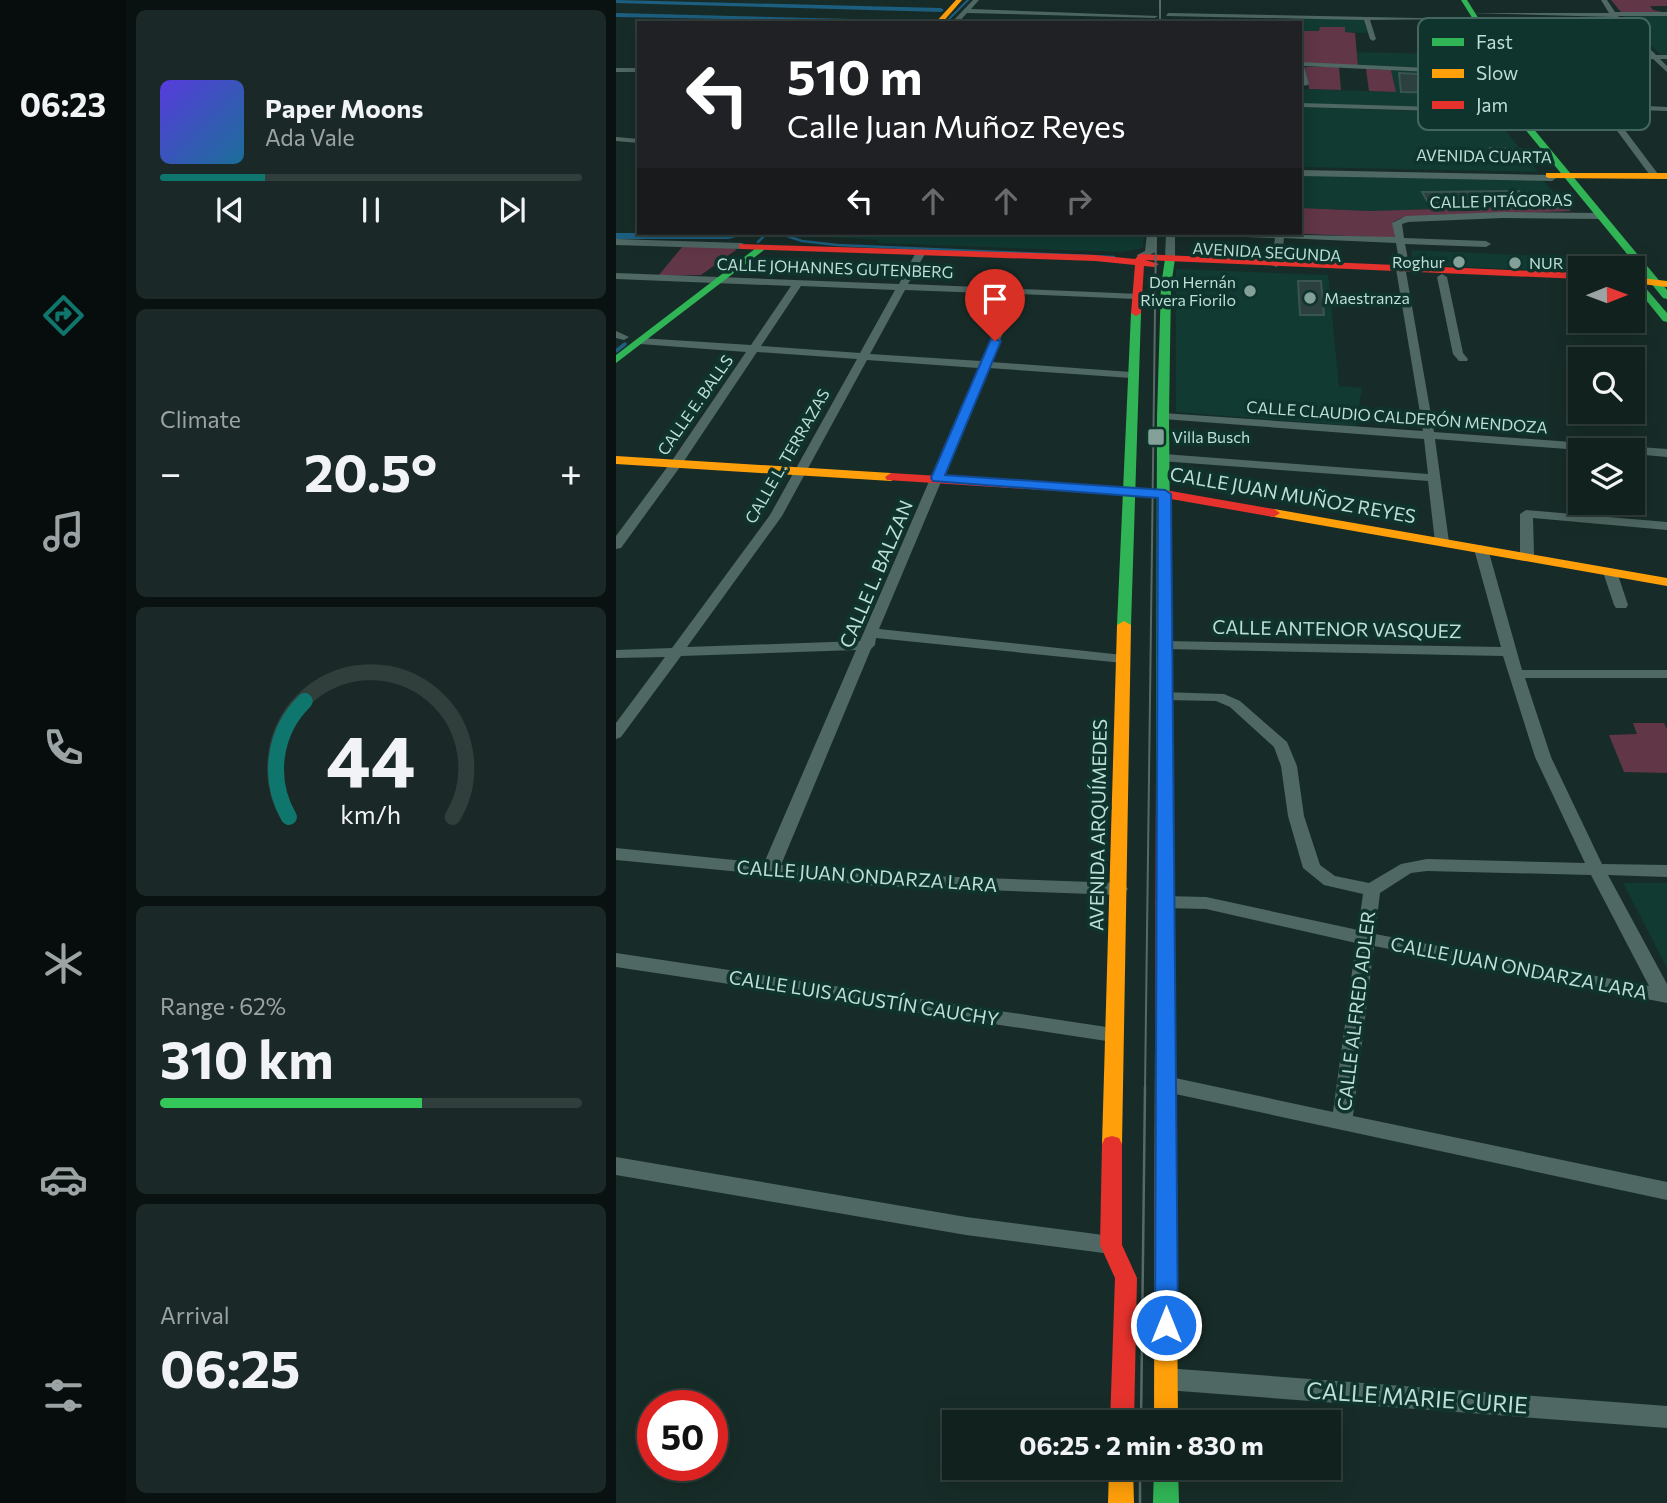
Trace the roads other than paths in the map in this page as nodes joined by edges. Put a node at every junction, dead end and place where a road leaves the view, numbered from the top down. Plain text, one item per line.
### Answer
1 (976, 0) edge
2 (1451, 0) edge
3 (1604, 0) edge
4 (1156, 2) dead end
5 (1168, 2) dead end
6 (962, 5) edge
7 (1468, 10) edge
8 (1614, 14) junction
9 (1667, 14) edge
10 (1366, 17) junction
11 (1618, 18) edge
12 (1155, 19) edge
13 (1168, 19) edge
14 (1290, 20) edge
15 (941, 21) edge
16 (1373, 39) dead end
17 (1650, 53) edge
18 (1650, 57) edge
19 (1654, 57) junction
20 (1667, 57) edge
21 (1302, 65) edge
22 (616, 70) edge
23 (1418, 70) edge
24 (1667, 70) edge
25 (637, 71) edge
26 (1302, 73) edge
27 (1305, 84) dead end
28 (1302, 105) edge
29 (1418, 106) edge
30 (1514, 130) edge
31 (1623, 130) edge
32 (616, 139) edge
33 (637, 141) edge
34 (1302, 171) edge
35 (1559, 176) junction
36 (1663, 177) edge
37 (1583, 216) junction
38 (1601, 216) junction
39 (1151, 235) edge
40 (1170, 235) edge
41 (1280, 235) edge
42 (1300, 235) edge
43 (758, 240) edge
44 (1400, 240) junction
45 (616, 242) edge
46 (1486, 244) dead end
47 (742, 246) junction
48 (922, 252) junction
49 (1140, 259) junction
50 (1169, 262) junction
51 (1276, 264) junction
52 (1402, 271) junction
53 (616, 276) edge
54 (1568, 276) edge
55 (1441, 277) junction
56 (700, 279) junction
57 (720, 279) junction
58 (798, 282) junction
59 (1568, 282) edge
60 (1648, 285) edge
61 (903, 286) junction
62 (1016, 291) junction
63 (1136, 296) junction
64 (1667, 319) edge
65 (627, 337) edge
66 (755, 349) junction
67 (863, 357) junction
68 (1463, 359) dead end
69 (616, 360) edge
70 (985, 365) junction
71 (1131, 375) junction
72 (1163, 416) junction
73 (1429, 435) junction
74 (1568, 445) edge
75 (1645, 451) edge
76 (1667, 453) edge
77 (1164, 458) junction
78 (616, 460) edge
79 (676, 464) junction
80 (801, 470) junction
81 (938, 478) junction
82 (1434, 478) junction
83 (1128, 490) junction
84 (1165, 494) junction
85 (1667, 526) edge
86 (1441, 542) junction
87 (616, 545) edge
88 (1481, 549) junction
89 (1527, 556) junction
90 (1610, 572) junction
91 (1667, 582) edge
92 (1621, 605) dead end
93 (870, 639) junction
94 (1164, 645) junction
95 (679, 652) junction
96 (1509, 652) junction
97 (616, 654) edge
98 (1123, 659) junction
99 (1518, 674) junction
100 (1667, 674) edge
101 (1166, 695) junction
102 (616, 734) edge
103 (616, 854) edge
104 (1595, 867) junction
105 (1667, 870) edge
106 (769, 872) junction
107 (1119, 889) junction
108 (1372, 890) junction
109 (1164, 902) junction
110 (1364, 938) junction
111 (616, 960) edge
112 (1665, 996) edge
113 (1113, 1035) junction
114 (1166, 1084) junction
115 (1342, 1121) junction
116 (616, 1166) edge
117 (1667, 1191) edge
118 (1111, 1245) junction
119 (1166, 1379) junction
120 (1122, 1410) edge
121 (1166, 1410) edge
122 (1667, 1417) edge
123 (1122, 1480) edge
124 (1166, 1480) edge
125 (1121, 1503) edge
126 (1166, 1503) edge

1 - 6 street
2 - 7 main road
3 - 8 street
4 - 12 street
5 - 13 street
6 - 12 street
6 - 15 main road
7 - 8 street
7 - 10 street
8 - 9 street
8 - 11 street
10 - 14 street
10 - 16 street
13 - 14 street
17 - 19 street
18 - 19 street
19 - 20 street
19 - 24 street
21 - 23 street
22 - 25 street
26 - 27 street
28 - 29 street
30 - 35 main road
31 - 36 street
32 - 33 street
34 - 35 street, AVENIDA CUARTA
35 - 36 main road, AVENIDA CUARTA
35 - 37 main road
35 - 38 main road
37 - 38 street, CALLE PITÁGORAS
37 - 44 street, CALLE PITÁGORAS
37 - 60 main road
38 - 60 main road
39 - 49 street, AVENIDA ARQUÍMEDES
40 - 50 street
41 - 51 street
42 - 44 street
43 - 47 main road, AVENIDA SEGUNDA
43 - 48 main road, AVENIDA SEGUNDA
43 - 57 main road
44 - 46 street
44 - 52 street
45 - 47 street, AVENIDA SEGUNDA
47 - 56 main road
48 - 49 main road, AVENIDA SEGUNDA
48 - 61 street, CALLE L. TERRAZAS
49 - 50 main road, AVENIDA SEGUNDA
49 - 63 main road, AVENIDA ARQUÍMEDES
50 - 51 main road, AVENIDA SEGUNDA
50 - 52 main road, AVENIDA SEGUNDA
50 - 72 main road
51 - 52 main road, AVENIDA SEGUNDA
52 - 54 main road, AVENIDA SEGUNDA
52 - 55 main road, AVENIDA SEGUNDA
52 - 73 street
53 - 56 street, CALLE JOHANNES GUTENBERG
55 - 59 main road, AVENIDA SEGUNDA
55 - 68 street
56 - 57 street, CALLE JOHANNES GUTENBERG
56 - 65 main road
57 - 58 street, CALLE JOHANNES GUTENBERG
57 - 65 main road
58 - 61 street, CALLE JOHANNES GUTENBERG
58 - 66 street, CALLE E. BALLS
60 - 64 main road
61 - 62 street, CALLE JOHANNES GUTENBERG
61 - 67 street, CALLE L. TERRAZAS
62 - 63 street, CALLE JOHANNES GUTENBERG
62 - 70 street, CALLE L. BALZAN
63 - 71 main road, AVENIDA ARQUÍMEDES
65 - 66 street
65 - 69 main road
66 - 67 street
66 - 79 street, CALLE E. BALLS
67 - 70 street
67 - 80 street, CALLE L. TERRAZAS
70 - 71 street
70 - 81 street, CALLE L. BALZAN
71 - 83 main road, AVENIDA ARQUÍMEDES
72 - 73 street, CALLE CLAUDIO CALDERÓN MENDOZA
72 - 77 main road
73 - 74 street, CALLE CLAUDIO CALDERÓN MENDOZA
73 - 82 street
75 - 76 street, CALLE CLAUDIO CALDERÓN MENDOZA
77 - 82 street
77 - 84 main road
78 - 79 main road, CALLE JUAN MUÑOZ REYES
79 - 80 main road, CALLE JUAN MUÑOZ REYES
79 - 87 street, CALLE E. BALLS
80 - 81 main road, CALLE JUAN MUÑOZ REYES
80 - 95 street, CALLE L. TERRAZAS
81 - 83 main road, CALLE JUAN MUÑOZ REYES
81 - 93 street, CALLE L. BALZAN
82 - 86 street
83 - 84 main road, CALLE JUAN MUÑOZ REYES
83 - 98 main road, AVENIDA ARQUÍMEDES
84 - 86 main road, CALLE JUAN MUÑOZ REYES
84 - 94 main road
85 - 89 street
86 - 88 main road, CALLE JUAN MUÑOZ REYES
88 - 89 main road, CALLE JUAN MUÑOZ REYES
88 - 96 street
89 - 90 main road, CALLE JUAN MUÑOZ REYES
90 - 91 main road, CALLE JUAN MUÑOZ REYES
90 - 92 street
93 - 95 street
93 - 98 street
93 - 106 street, CALLE L. BALZAN
94 - 96 street, CALLE ANTENOR VASQUEZ
94 - 101 main road
95 - 97 street
95 - 102 street, CALLE L. TERRAZAS
96 - 99 street
98 - 107 main road, AVENIDA ARQUÍMEDES
99 - 100 street
99 - 104 street
101 - 108 street, CALLE ALFRED ADLER
101 - 109 main road
103 - 106 street, CALLE JUAN ONDARZA LARA
104 - 105 street
104 - 108 street
104 - 112 street
106 - 107 street, CALLE JUAN ONDARZA LARA
107 - 113 main road, AVENIDA ARQUÍMEDES
108 - 110 street, CALLE ALFRED ADLER
109 - 110 street, CALLE JUAN ONDARZA LARA
109 - 114 main road
110 - 112 street, CALLE JUAN ONDARZA LARA
110 - 115 street, CALLE ALFRED ADLER
111 - 113 street, CALLE LUIS AGUSTÍN CAUCHY
113 - 118 main road, AVENIDA ARQUÍMEDES
114 - 115 street
114 - 119 main road
115 - 117 street
116 - 118 street
118 - 120 main road, AVENIDA ARQUÍMEDES
119 - 121 main road
119 - 122 street, CALLE MARIE CURIE
123 - 125 main road
124 - 126 main road

